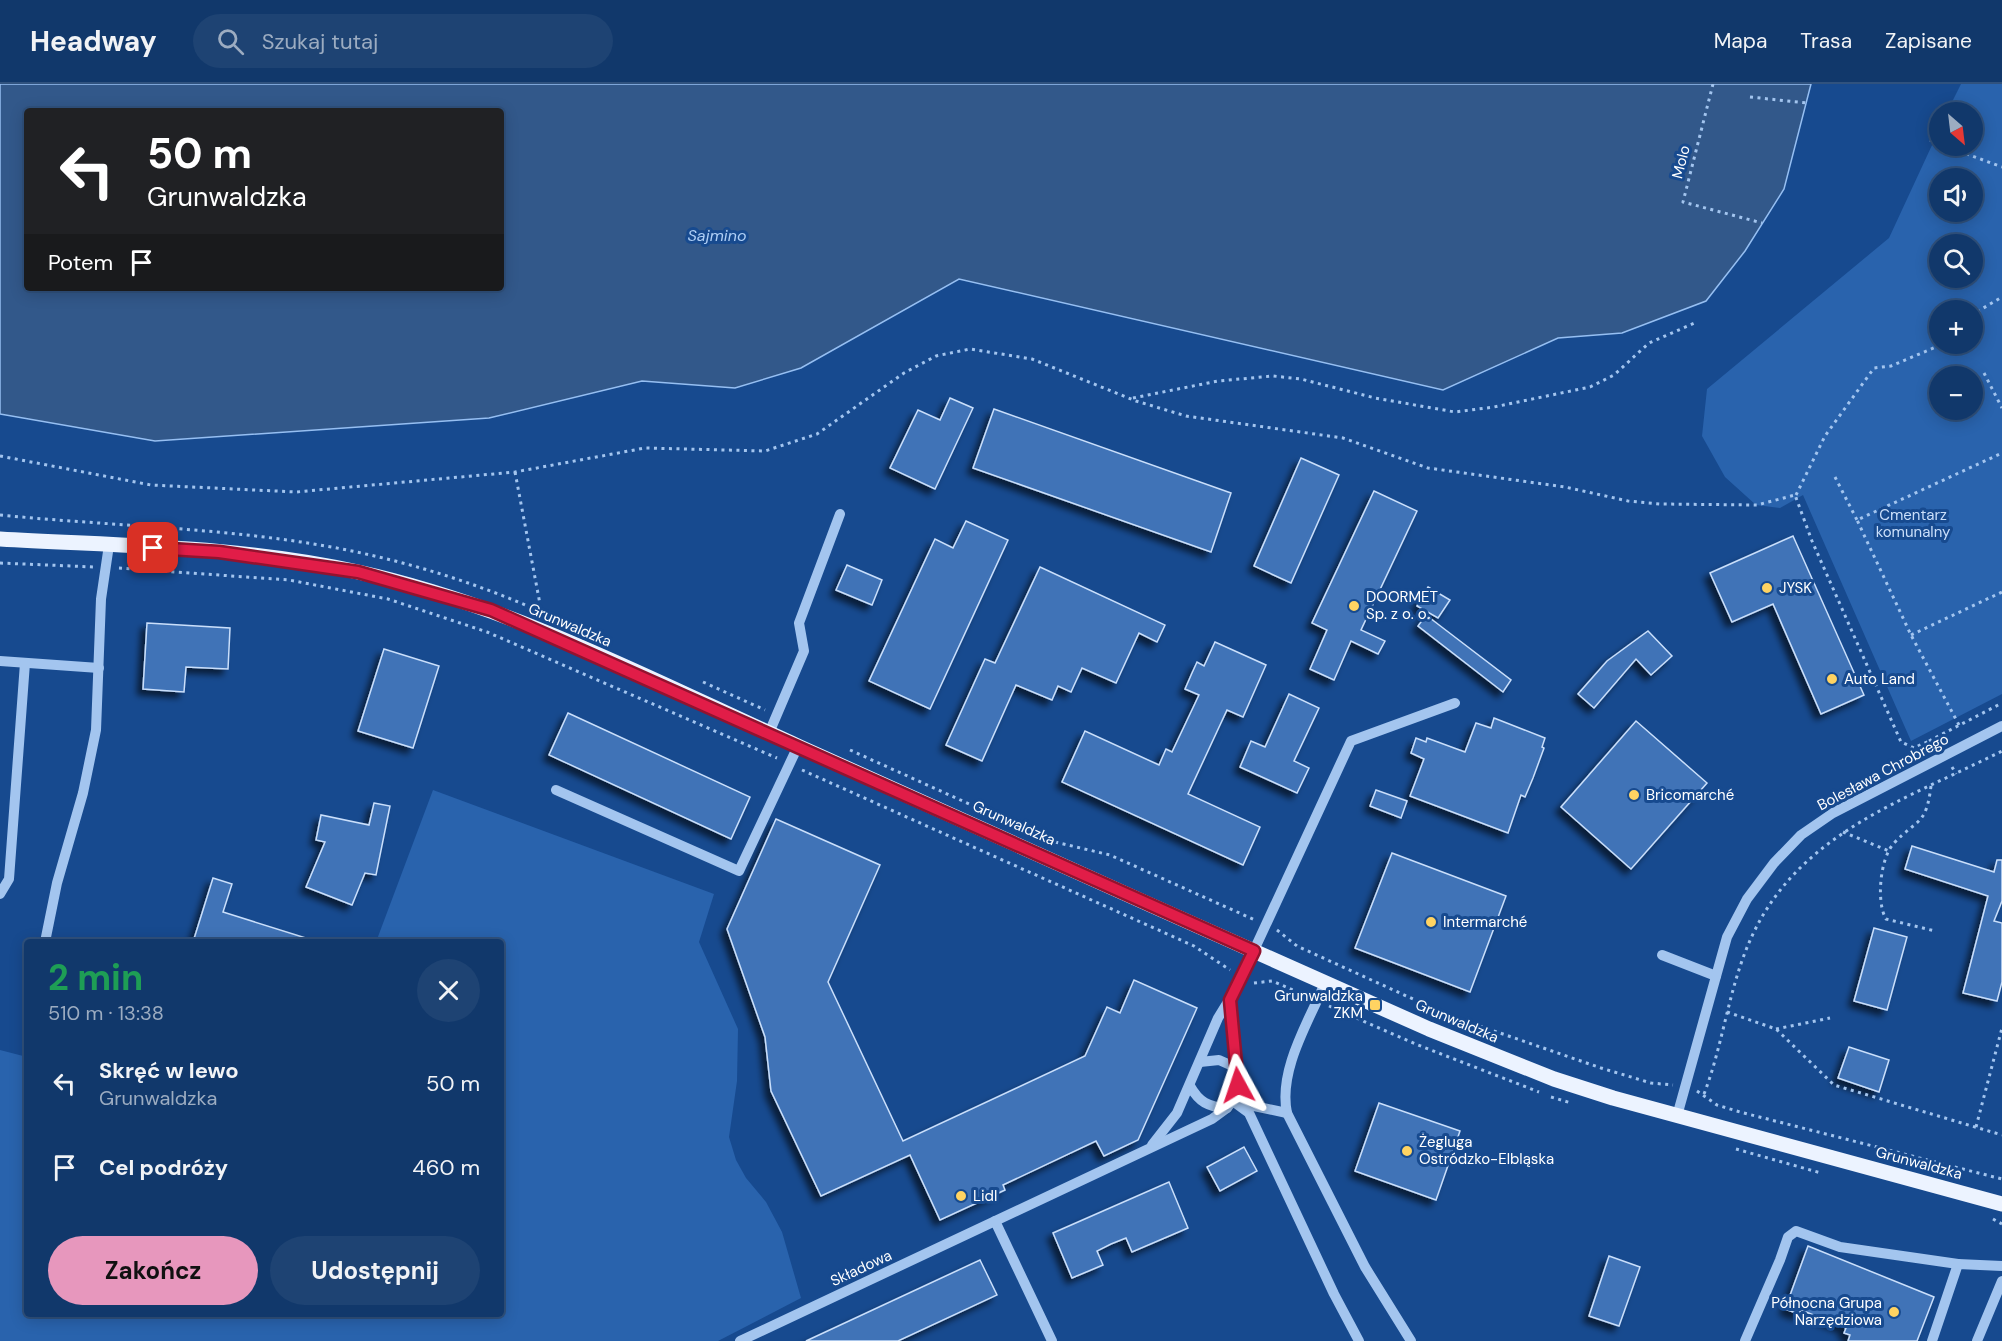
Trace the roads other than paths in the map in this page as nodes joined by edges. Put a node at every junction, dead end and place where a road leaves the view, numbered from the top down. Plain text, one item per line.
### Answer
1 (840, 514) dead end
2 (0, 539) edge
3 (109, 545) junction
4 (0, 661) edge
5 (25, 663) junction
6 (99, 668) junction
7 (1455, 703) dead end
8 (2002, 726) edge
9 (769, 733) junction
10 (798, 746) junction
11 (556, 790) dead end
12 (0, 894) edge
13 (46, 939) edge
14 (1254, 951) junction
15 (1662, 955) dead end
16 (1716, 976) junction
17 (1325, 983) junction
18 (1230, 1000) junction
19 (1200, 1062) junction
20 (1237, 1068) junction
21 (1190, 1086) junction
22 (1230, 1105) junction
23 (1287, 1113) junction
24 (1677, 1116) junction
25 (1146, 1152) junction
26 (2002, 1204) edge
27 (995, 1221) junction
28 (1958, 1263) junction
29 (2002, 1266) edge
30 (2002, 1281) edge
31 (740, 1341) edge
32 (1052, 1341) edge
33 (1359, 1341) edge
34 (1411, 1341) edge
35 (1745, 1341) edge
36 (1932, 1341) edge
37 (1977, 1341) edge

1 - 9 street
2 - 3 main road, Grunwaldzka
3 - 6 street
3 - 9 main road, Grunwaldzka
4 - 5 street
5 - 6 street
5 - 12 street
6 - 13 street
7 - 14 street, Składowa
8 - 16 street, Bolesława Chrobrego
9 - 10 main road, Grunwaldzka
10 - 11 street
10 - 14 main road, Grunwaldzka
14 - 17 main road, Grunwaldzka
14 - 18 street, Składowa
15 - 16 street
16 - 24 street, Bolesława Chrobrego
17 - 23 street
17 - 24 main road, Grunwaldzka
18 - 19 street, Składowa
18 - 20 street
19 - 20 street
19 - 21 street, Składowa
20 - 22 street
21 - 22 street
21 - 25 street, Składowa
22 - 23 street
22 - 25 street, Składowa
22 - 33 street
23 - 34 street
24 - 26 main road, Grunwaldzka
25 - 27 street, Składowa
27 - 31 street, Składowa
27 - 32 street
28 - 29 street
28 - 35 street
28 - 36 street
30 - 37 street

